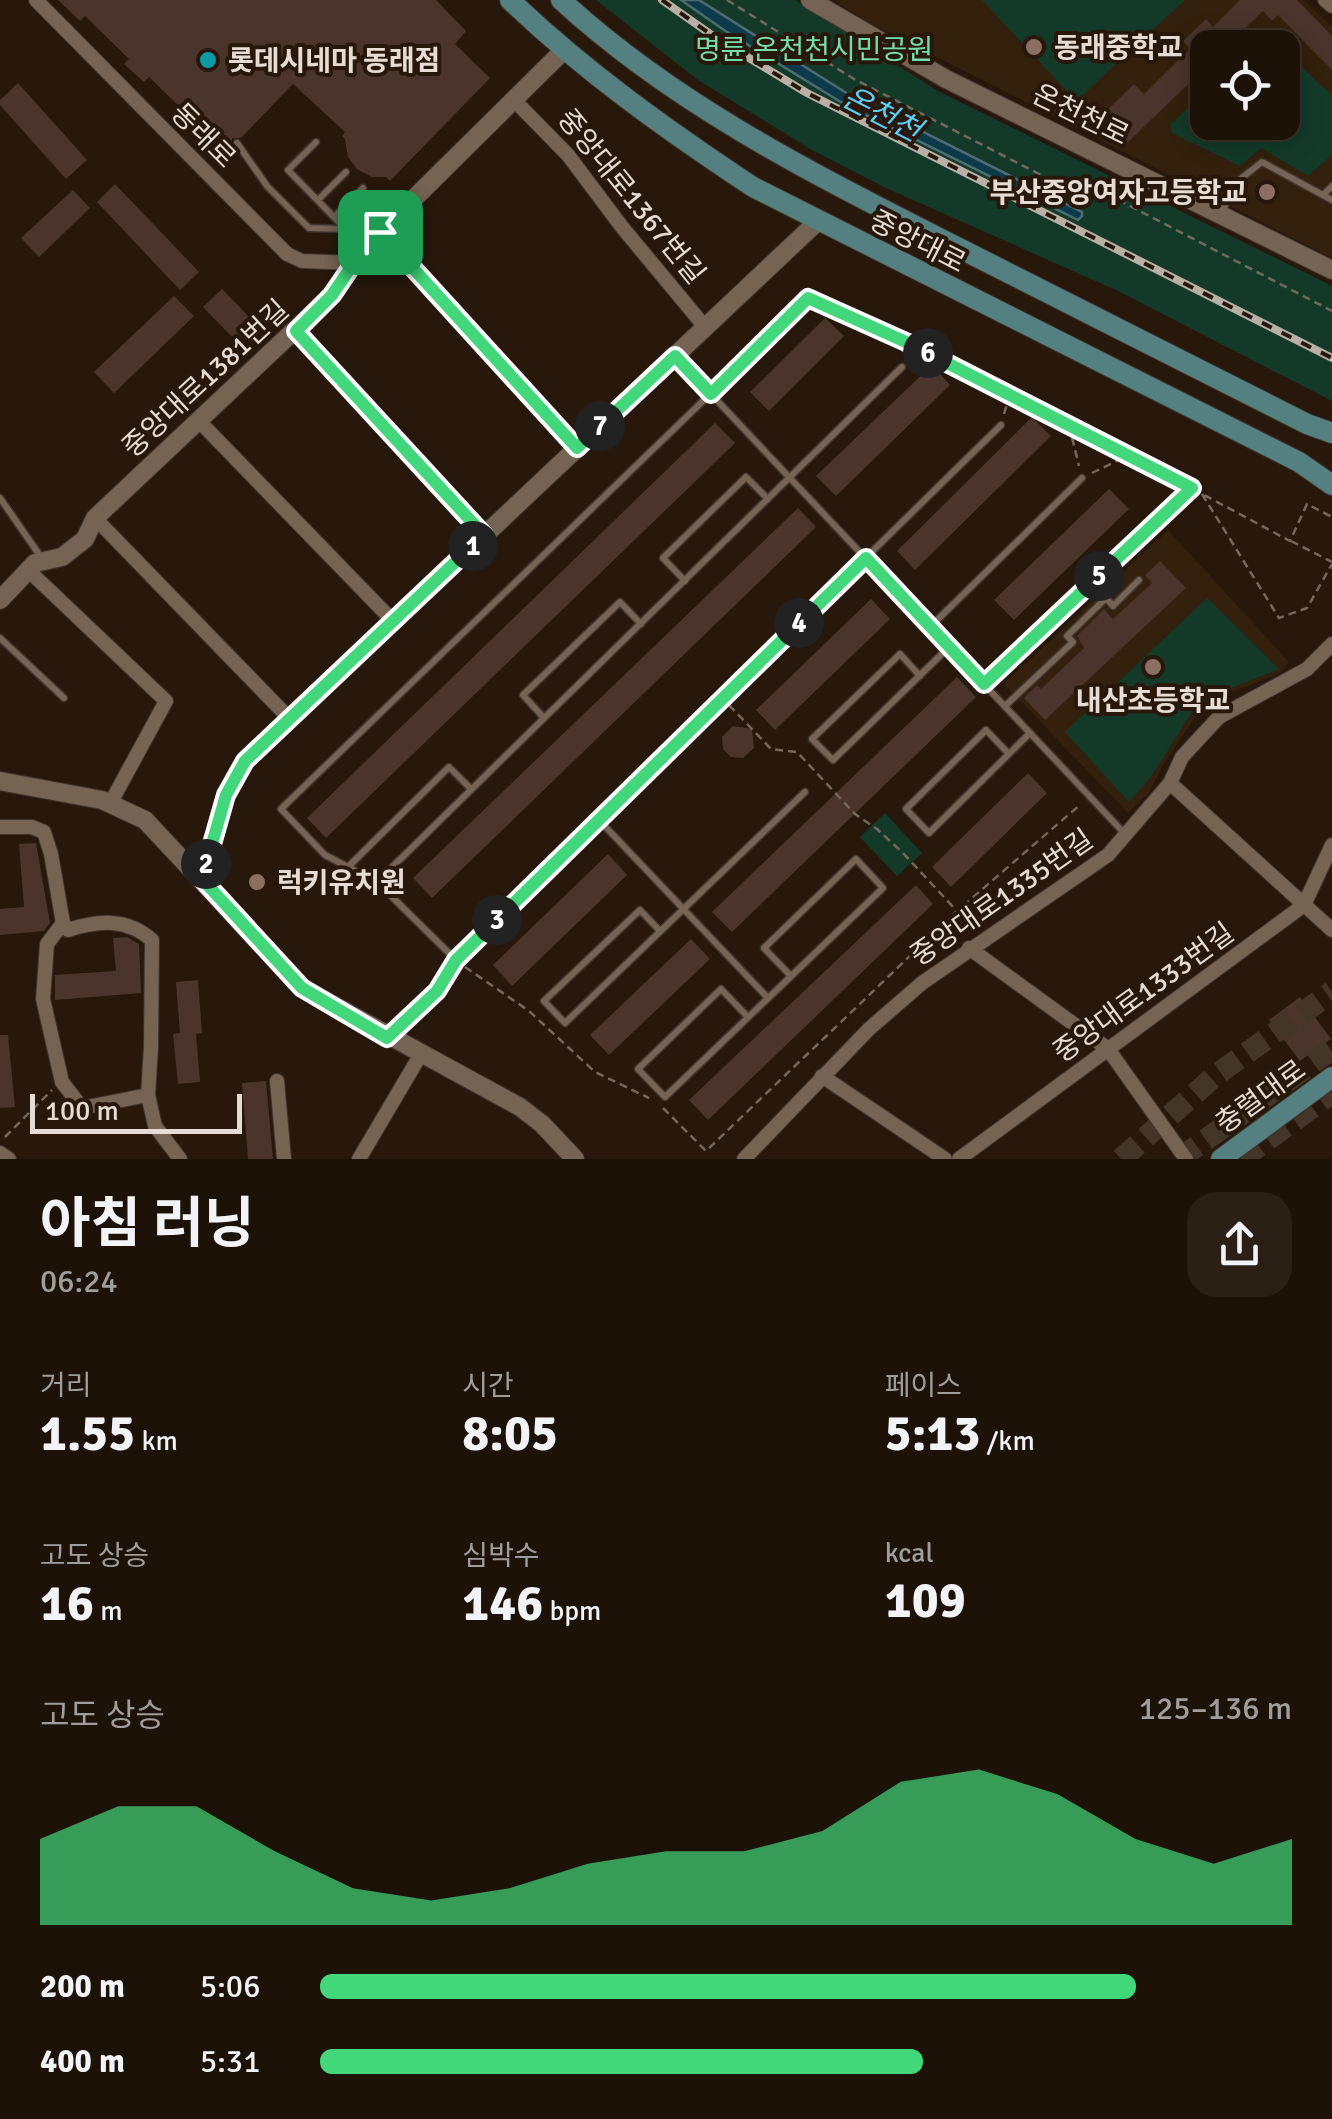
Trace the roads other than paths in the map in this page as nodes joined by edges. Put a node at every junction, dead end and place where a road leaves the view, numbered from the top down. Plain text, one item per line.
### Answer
1 (36, 0) edge
2 (510, 0) edge
3 (561, 0) edge
4 (810, 0) edge
5 (1325, 0) edge
6 (1332, 6) edge
7 (563, 51) junction
8 (515, 100) junction
9 (237, 142) dead end
10 (316, 142) dead end
11 (346, 172) dead end
12 (1332, 186) edge
13 (363, 188) dead end
14 (1322, 195) junction
15 (318, 200) junction
16 (1332, 200) edge
17 (1222, 212) junction
18 (334, 216) junction
19 (818, 221) junction
20 (346, 229) junction
21 (380, 232) junction
22 (360, 255) junction
23 (1332, 270) edge
24 (796, 311) road end
25 (705, 327) junction
26 (296, 331) junction
27 (675, 356) junction
28 (902, 367) road end
29 (711, 394) junction
30 (198, 420) junction
31 (1307, 424) junction
32 (1001, 425) road end
33 (1332, 433) edge
34 (1332, 442) edge
35 (577, 448) junction
36 (1300, 462) junction
37 (1332, 474) edge
38 (790, 478) junction
39 (1082, 478) road end
40 (1332, 484) edge
41 (0, 498) edge
42 (768, 500) junction
43 (95, 518) junction
44 (484, 535) junction
45 (866, 558) junction
46 (36, 566) junction
47 (1139, 580) dead end
48 (684, 581) junction
49 (0, 600) edge
50 (393, 621) junction
51 (641, 624) junction
52 (930, 626) junction
53 (0, 638) edge
54 (1332, 644) edge
55 (950, 647) junction
56 (920, 676) junction
57 (64, 698) dead end
58 (1005, 706) junction
59 (290, 718) junction
60 (544, 718) junction
61 (1030, 733) junction
62 (1009, 754) junction
63 (0, 780) edge
64 (1170, 783) junction
65 (471, 789) junction
66 (805, 792) dead end
67 (110, 804) junction
68 (599, 820) junction
69 (0, 827) edge
70 (1126, 835) junction
71 (1331, 848) edge
72 (348, 867) junction
73 (202, 879) junction
74 (376, 882) junction
75 (1304, 905) junction
76 (682, 909) junction
77 (63, 922) junction
78 (1332, 930) edge
79 (660, 931) junction
80 (969, 948) junction
81 (456, 960) junction
82 (790, 975) junction
83 (768, 998) junction
84 (747, 1016) junction
85 (387, 1038) junction
86 (1108, 1049) junction
87 (421, 1054) junction
88 (822, 1076) junction
89 (1332, 1078) edge
90 (277, 1082) dead end
91 (148, 1095) junction
92 (0, 1153) edge
93 (9, 1159) edge
94 (180, 1159) edge
95 (284, 1159) edge
96 (359, 1159) edge
97 (576, 1159) edge
98 (744, 1159) edge
99 (944, 1159) edge
100 (959, 1159) edge
101 (1186, 1159) edge
102 (1221, 1159) edge

1 - 22 street, 동래로
2 - 7 main road, 중앙대로
3 - 31 main road, 중앙대로
4 - 17 street, 온천천로
5 - 6 street
7 - 8 street, 중앙대로1381번길
7 - 19 main road, 중앙대로
8 - 21 street, 중앙대로1381번길
8 - 25 street, 중앙대로1367번길
9 - 20 lane
10 - 15 lane
11 - 15 lane
12 - 14 lane
13 - 18 lane
14 - 16 lane
14 - 17 lane
15 - 18 lane
17 - 23 street, 온천천로
18 - 20 lane
19 - 25 street, 중앙대로1367번길
19 - 36 main road, 중앙대로
20 - 22 lane
21 - 22 street, 중앙대로1381번길
21 - 35 street
22 - 26 street, 중앙대로1381번길
24 - 29 lane
25 - 27 street, 중앙대로1367번길
26 - 30 street, 중앙대로1381번길
26 - 44 street
27 - 29 lane
27 - 35 street, 중앙대로1367번길
28 - 38 lane
29 - 38 lane
29 - 72 lane
30 - 43 street, 중앙대로1381번길
30 - 50 street
31 - 33 main road, 중앙대로
31 - 34 main road
32 - 45 lane
35 - 44 street, 중앙대로1367번길
36 - 37 main road
36 - 40 main road, 중앙대로
38 - 42 lane
38 - 45 lane
39 - 52 lane
41 - 46 lane
42 - 48 lane
42 - 48 lane
43 - 46 street, 중앙대로1381번길
43 - 59 street
44 - 50 street, 중앙대로1367번길
45 - 52 lane
45 - 68 lane
46 - 49 street, 중앙대로1381번길
46 - 67 street
47 - 58 lane
48 - 51 lane
50 - 59 street, 중앙대로1367번길
51 - 60 lane
51 - 60 lane
52 - 55 lane
53 - 57 lane
54 - 64 street, 중앙대로1335번길
55 - 56 lane
55 - 58 lane
56 - 56 lane
58 - 61 lane
59 - 73 street, 중앙대로1367번길
60 - 65 lane
61 - 62 lane
61 - 70 lane
62 - 62 lane
63 - 67 street
64 - 70 street, 중앙대로1335번길
64 - 75 street
65 - 72 lane
65 - 74 lane
66 - 76 lane
67 - 73 street
68 - 76 lane
68 - 81 lane
69 - 77 street
70 - 80 street, 중앙대로1335번길
71 - 75 street, 중앙대로1333번길
72 - 74 lane
73 - 85 street
74 - 81 lane
75 - 78 street
75 - 86 street, 중앙대로1333번길
76 - 79 lane
76 - 83 lane
77 - 91 street
77 - 91 street
79 - 79 lane
80 - 86 street
80 - 88 street, 중앙대로1335번길
81 - 85 lane
82 - 82 lane
82 - 83 lane
83 - 84 lane
84 - 84 lane
85 - 87 street
86 - 100 street, 중앙대로1333번길
86 - 101 street
87 - 96 street
87 - 97 street
88 - 98 street, 중앙대로1335번길
88 - 99 street
89 - 102 main road, 충렬대로
90 - 95 street
91 - 94 street
92 - 93 street

